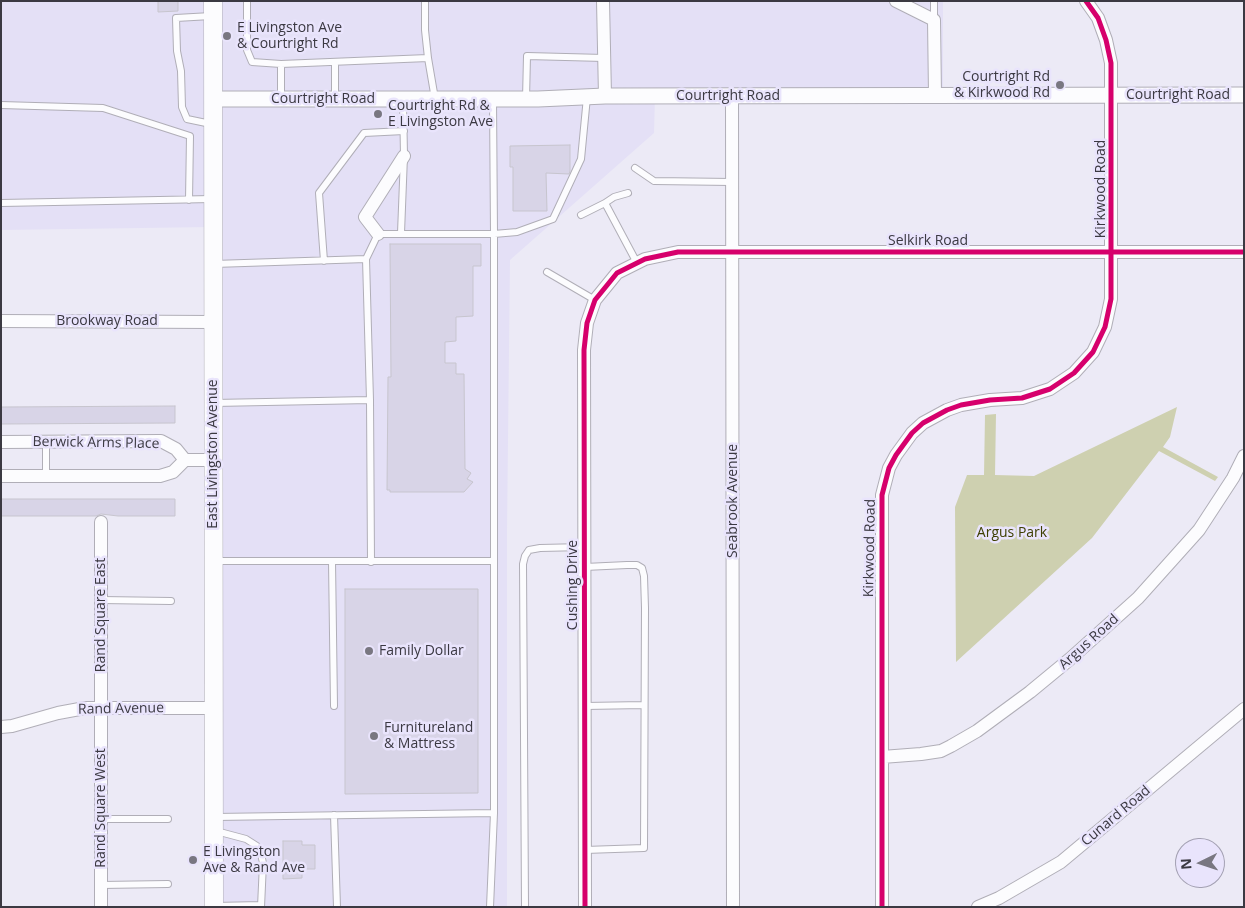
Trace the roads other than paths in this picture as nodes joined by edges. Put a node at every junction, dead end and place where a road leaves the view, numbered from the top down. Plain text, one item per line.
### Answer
1 (247, 1) edge
2 (425, 1) edge
3 (604, 1) edge
4 (896, 1) edge
5 (934, 1) edge
6 (1086, 1) edge
7 (213, 9) edge
8 (934, 20) junction
9 (428, 58) junction
10 (604, 58) junction
11 (335, 62) junction
12 (281, 64) junction
13 (1244, 94) edge
14 (935, 95) junction
15 (1112, 95) junction
16 (605, 96) junction
17 (732, 96) junction
18 (587, 97) junction
19 (434, 98) junction
20 (213, 99) junction
21 (281, 99) junction
22 (336, 99) junction
23 (404, 99) junction
24 (493, 99) junction
25 (526, 99) junction
26 (1, 105) edge
27 (213, 125) junction
28 (404, 131) junction
29 (404, 156) junction
30 (635, 168) dead end
31 (732, 182) junction
32 (628, 193) dead end
33 (212, 199) junction
34 (189, 200) junction
35 (1, 203) edge
36 (605, 203) junction
37 (581, 215) dead end
38 (401, 233) junction
39 (378, 234) junction
40 (494, 234) junction
41 (732, 251) junction
42 (1112, 251) junction
43 (1244, 252) edge
44 (366, 259) junction
45 (324, 261) junction
46 (637, 263) junction
47 (212, 264) junction
48 (547, 272) dead end
49 (617, 273) joint
50 (595, 300) junction
51 (1, 321) edge
52 (212, 322) junction
53 (370, 400) junction
54 (212, 403) junction
55 (1, 442) edge
56 (46, 442) junction
57 (1244, 456) edge
58 (185, 460) junction
59 (213, 460) junction
60 (1, 476) edge
61 (46, 476) junction
62 (101, 522) dead end
63 (584, 547) junction
64 (213, 560) junction
65 (332, 561) junction
66 (494, 561) junction
67 (371, 562) junction
68 (584, 567) junction
69 (101, 600) junction
70 (172, 601) dead end
71 (644, 705) junction
72 (334, 706) dead end
73 (585, 706) junction
74 (100, 708) junction
75 (213, 708) junction
76 (1244, 709) edge
77 (1, 727) edge
78 (882, 757) junction
79 (494, 813) junction
80 (334, 815) junction
81 (101, 819) junction
82 (168, 819) dead end
83 (213, 823) junction
84 (585, 850) junction
85 (101, 884) junction
86 (168, 884) dead end
87 (214, 906) edge
88 (261, 906) edge
89 (101, 907) edge
90 (337, 907) edge
91 (490, 907) edge
92 (525, 907) edge
93 (585, 907) edge
94 (733, 907) edge
95 (882, 907) edge
96 (978, 907) edge

1 - 12 lane
2 - 9 lane
3 - 10 street
4 - 8 street
5 - 8 lane
6 - 15 street, Kirkwood Road
7 - 20 main road, East Livingston Avenue
7 - 27 lane
8 - 14 street
9 - 11 lane
9 - 19 lane
10 - 16 street
10 - 25 lane
11 - 12 lane
11 - 22 lane
12 - 21 lane
13 - 15 street, Courtright Road
14 - 15 street, Courtright Road
14 - 17 street, Courtright Road
15 - 42 street, Kirkwood Road
16 - 17 street, Courtright Road
16 - 18 street, Courtright Road
17 - 31 street, Seabrook Avenue
18 - 25 street, Courtright Road
18 - 40 lane
19 - 23 street, Courtright Road
19 - 24 street, Courtright Road
20 - 21 street, Courtright Road
20 - 27 main road, East Livingston Avenue
21 - 22 street, Courtright Road
22 - 23 street, Courtright Road
23 - 28 lane
24 - 25 street, Courtright Road
24 - 40 lane
26 - 34 lane
27 - 33 main road, East Livingston Avenue
28 - 29 lane
28 - 45 lane
29 - 38 lane
29 - 39 street
30 - 31 lane
31 - 41 street, Seabrook Avenue
32 - 36 lane
33 - 34 lane
33 - 47 main road, East Livingston Avenue
34 - 35 lane
36 - 37 lane
36 - 46 lane
38 - 39 lane
38 - 40 lane
39 - 44 lane
40 - 66 lane
41 - 42 street, Selkirk Road
41 - 46 street, Selkirk Road
41 - 94 street, Seabrook Avenue
42 - 43 street, Selkirk Road
42 - 78 street, Kirkwood Road
44 - 45 lane
44 - 53 lane
45 - 47 lane
46 - 49 street, Selkirk Road
47 - 52 main road, East Livingston Avenue
48 - 50 lane
49 - 50 street, Cushing Drive
50 - 63 street, Cushing Drive
51 - 52 street, Brookway Road
52 - 54 main road, East Livingston Avenue
53 - 54 lane
53 - 67 lane
54 - 59 main road, East Livingston Avenue
55 - 56 street, Berwick Arms Place
56 - 58 street, Berwick Arms Place
56 - 61 lane
57 - 78 street, Argus Road
58 - 59 street
58 - 61 street
59 - 64 main road, East Livingston Avenue
60 - 61 street
62 - 69 street, Rand Square East
63 - 68 street, Cushing Drive
63 - 92 lane
64 - 65 lane
64 - 75 main road, East Livingston Avenue
65 - 67 lane
65 - 72 lane
66 - 67 lane
66 - 79 lane
68 - 71 lane
68 - 73 street, Cushing Drive
69 - 70 lane
69 - 74 street, Rand Square East
71 - 73 lane
71 - 84 lane
73 - 84 street, Cushing Drive
74 - 75 street, Rand Avenue
74 - 77 street, Rand Avenue
74 - 81 street, Rand Square West
75 - 83 main road, East Livingston Avenue
76 - 96 street, Cunard Road
78 - 95 street, Kirkwood Road
79 - 80 lane
79 - 91 lane
80 - 83 lane
80 - 90 lane
81 - 82 lane
81 - 85 street, Rand Square West
83 - 87 main road, East Livingston Avenue
83 - 88 lane
84 - 93 street, Cushing Drive
85 - 86 lane
85 - 89 street, Rand Square West
87 - 88 lane

